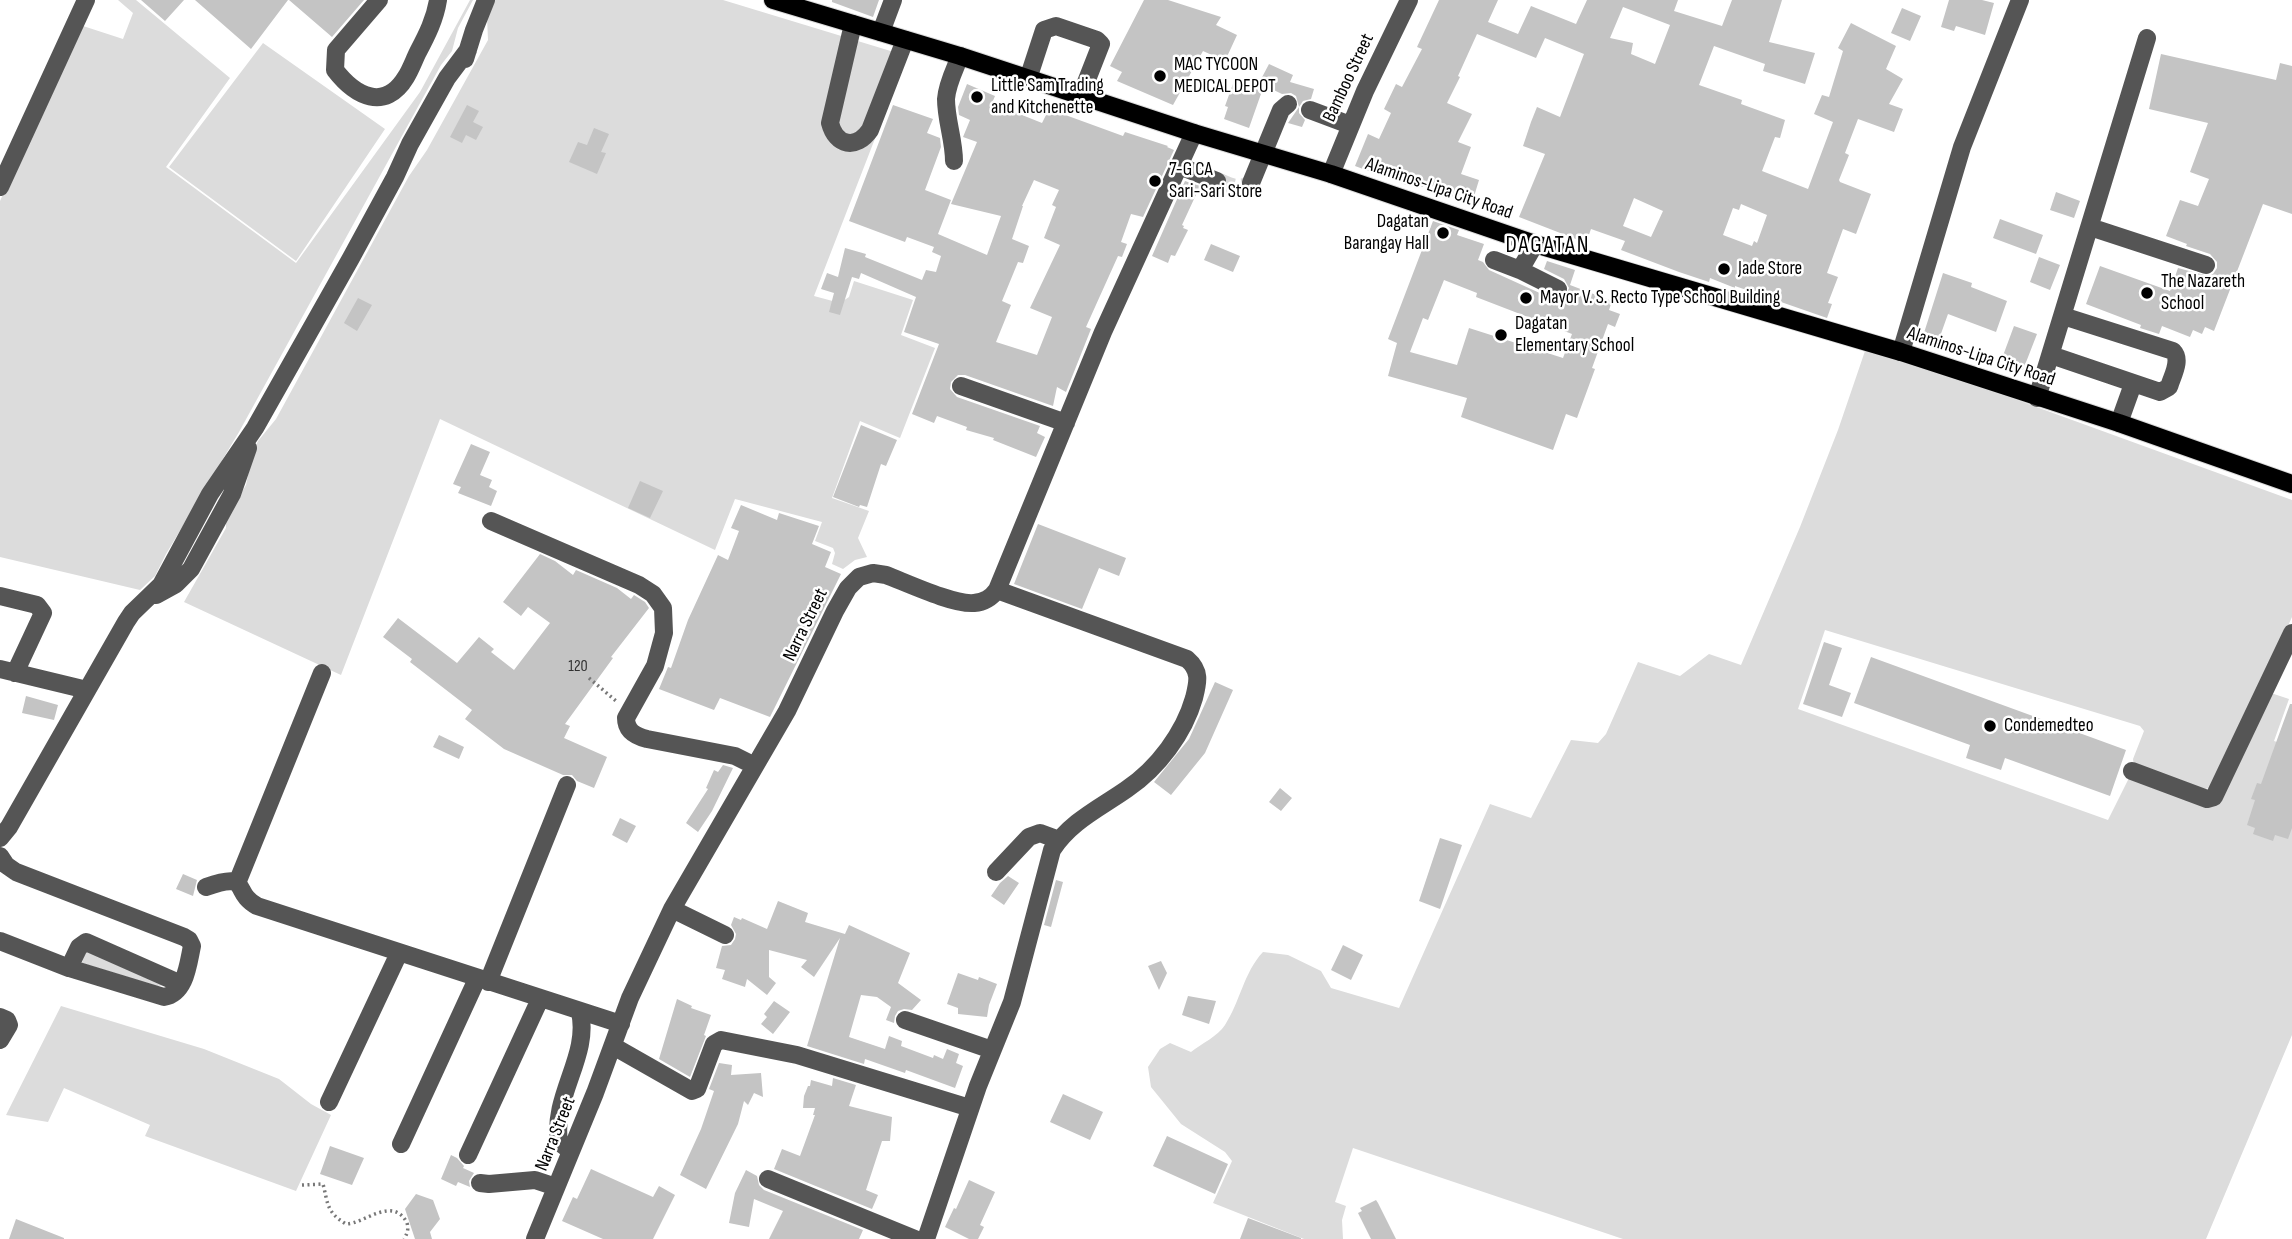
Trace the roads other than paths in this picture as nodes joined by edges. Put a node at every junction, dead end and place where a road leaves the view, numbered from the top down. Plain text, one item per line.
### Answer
1 (86, 0) edge
2 (379, 0) edge
3 (438, 0) edge
4 (486, 0) edge
5 (773, 0) edge
6 (893, 0) edge
7 (1409, 0) edge
8 (2020, 0) edge
9 (853, 24) junction
10 (881, 33) junction
11 (2147, 38) dead end
12 (905, 40) junction
13 (960, 56) junction
14 (1028, 79) junction
15 (1081, 95) junction
16 (1288, 104) dead end
17 (1310, 110) dead end
18 (1350, 125) junction
19 (1194, 133) junction
20 (1262, 153) junction
21 (954, 161) dead end
22 (1179, 166) junction
23 (1331, 174) junction
24 (1217, 181) tunnel mouth
25 (1251, 183) dead end
26 (0, 187) edge
27 (2090, 227) junction
28 (1535, 244) junction
29 (1494, 260) dead end
30 (2206, 265) dead end
31 (1520, 270) junction
32 (1558, 289) dead end
33 (2063, 316) junction
34 (1901, 352) junction
35 (2050, 355) junction
36 (2133, 384) junction
37 (961, 386) dead end
38 (2038, 398) junction
39 (2119, 423) junction
40 (1066, 424) junction
41 (2292, 484) edge
42 (491, 522) dead end
43 (997, 590) junction
44 (0, 596) edge
45 (2292, 633) edge
46 (7, 671) edge
47 (322, 673) dead end
48 (87, 690) junction
49 (755, 766) junction
50 (2132, 771) dead end
51 (567, 785) dead end
52 (0, 838) edge
53 (1059, 840) junction
54 (0, 856) edge
55 (996, 872) dead end
56 (237, 883) junction
57 (206, 887) dead end
58 (671, 909) junction
59 (725, 935) dead end
60 (0, 941) edge
61 (399, 953) junction
62 (69, 968) junction
63 (482, 980) junction
64 (181, 984) junction
65 (540, 999) junction
66 (580, 1012) junction
67 (0, 1017) edge
68 (905, 1020) dead end
69 (621, 1024) junction
70 (0, 1041) edge
71 (613, 1046) junction
72 (992, 1050) junction
73 (329, 1102) dead end
74 (970, 1108) junction
75 (401, 1144) dead end
76 (571, 1151) junction
77 (468, 1155) dead end
78 (768, 1179) dead end
79 (480, 1183) dead end
80 (556, 1187) junction
81 (535, 1239) edge
82 (915, 1239) edge
83 (926, 1239) edge

1 - 26 street
2 - 3 street
4 - 48 street
5 - 9 main road, Alaminos-Lipa City Road
6 - 10 street
7 - 18 street, Bamboo Street
8 - 34 street
9 - 10 main road, Alaminos-Lipa City Road
9 - 12 street
10 - 12 main road, Alaminos-Lipa City Road
11 - 27 street
12 - 13 main road, Alaminos-Lipa City Road
13 - 14 main road, Alaminos-Lipa City Road
13 - 21 street
14 - 15 main road, Alaminos-Lipa City Road
14 - 15 street
15 - 19 main road, Alaminos-Lipa City Road
16 - 20 street
17 - 18 street
18 - 23 street, Bamboo Street
19 - 20 main road, Alaminos-Lipa City Road
19 - 22 street
20 - 23 main road, Alaminos-Lipa City Road
20 - 25 street
22 - 24 street
22 - 40 street
23 - 28 main road, Alaminos-Lipa City Road
27 - 30 street
27 - 33 street
28 - 31 street
28 - 34 main road, Alaminos-Lipa City Road
29 - 31 street
31 - 32 street
33 - 35 street
33 - 36 street
34 - 38 main road, Alaminos-Lipa City Road
35 - 36 street
35 - 38 street
36 - 39 street
37 - 40 street
38 - 39 main road, Alaminos-Lipa City Road
39 - 41 main road, Alaminos-Lipa City Road
40 - 43 street
42 - 49 street
43 - 49 street, Narra Street
43 - 53 street
44 - 46 street
45 - 50 street
46 - 48 street
47 - 56 street
48 - 52 street
49 - 58 street, Narra Street
51 - 63 street
53 - 55 street
53 - 72 street
54 - 64 street
56 - 57 street
56 - 61 street
58 - 59 street
58 - 69 street, Narra Street
60 - 62 street
61 - 63 street
61 - 73 street
62 - 64 street
62 - 64 street
63 - 65 street
63 - 75 street
65 - 66 street
65 - 77 street
66 - 69 street
66 - 76 street
67 - 70 street
68 - 72 street
69 - 71 street, Narra Street
71 - 74 street
71 - 76 street, Narra Street
72 - 74 street
74 - 83 street
76 - 80 street, Narra Street
78 - 82 street
79 - 80 street
80 - 81 street, Narra Street

